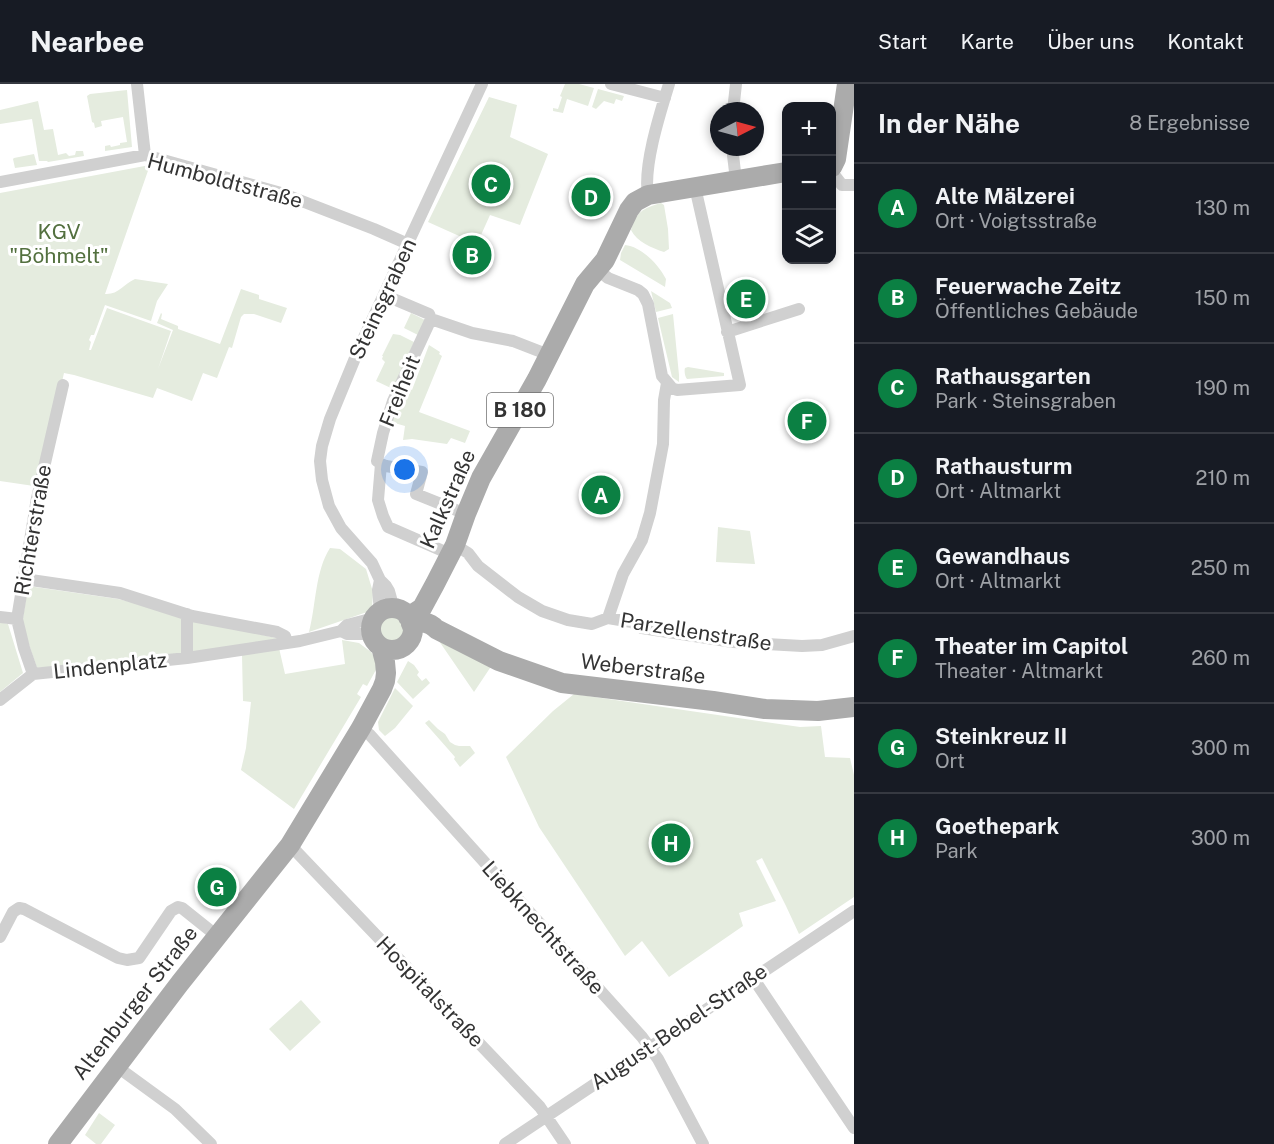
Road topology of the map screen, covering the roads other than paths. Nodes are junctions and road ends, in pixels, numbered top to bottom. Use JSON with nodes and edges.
{"nodes":[{"id":1,"x":137,"y":84,"type":"edge"},
{"id":2,"x":482,"y":84,"type":"edge"},
{"id":3,"x":611,"y":84,"type":"edge"},
{"id":4,"x":669,"y":84,"type":"edge"},
{"id":5,"x":736,"y":84,"type":"edge"},
{"id":6,"x":851,"y":84,"type":"edge"},
{"id":7,"x":665,"y":98,"type":"junction"},
{"id":8,"x":734,"y":102,"type":"edge"},
{"id":9,"x":145,"y":155,"type":"junction"},
{"id":10,"x":733,"y":156,"type":"edge"},
{"id":11,"x":836,"y":159,"type":"edge"},
{"id":12,"x":782,"y":173,"type":"edge"},
{"id":13,"x":836,"y":178,"type":"edge"},
{"id":14,"x":736,"y":180,"type":"junction"},
{"id":15,"x":0,"y":182,"type":"edge"},
{"id":16,"x":854,"y":185,"type":"edge"},
{"id":17,"x":695,"y":187,"type":"junction"},
{"id":18,"x":646,"y":196,"type":"junction"},
{"id":19,"x":408,"y":244,"type":"junction"},
{"id":20,"x":598,"y":270,"type":"junction"},
{"id":21,"x":384,"y":295,"type":"junction"},
{"id":22,"x":799,"y":309,"type":"dead end"},
{"id":23,"x":431,"y":319,"type":"junction"},
{"id":24,"x":727,"y":332,"type":"junction"},
{"id":25,"x":549,"y":355,"type":"junction"},
{"id":26,"x":667,"y":384,"type":"junction"},
{"id":27,"x":63,"y":385,"type":"dead end"},
{"id":28,"x":381,"y":464,"type":"junction"},
{"id":29,"x":465,"y":514,"type":"junction"},
{"id":30,"x":452,"y":550,"type":"junction"},
{"id":31,"x":24,"y":579,"type":"junction"},
{"id":32,"x":187,"y":614,"type":"junction"},
{"id":33,"x":0,"y":616,"type":"edge"},
{"id":34,"x":608,"y":618,"type":"junction"},
{"id":35,"x":17,"y":619,"type":"junction"},
{"id":36,"x":393,"y":627,"type":"junction"},
{"id":37,"x":854,"y":636,"type":"edge"},
{"id":38,"x":294,"y":642,"type":"junction"},
{"id":39,"x":187,"y":658,"type":"junction"},
{"id":40,"x":33,"y":674,"type":"junction"},
{"id":41,"x":0,"y":699,"type":"edge"},
{"id":42,"x":854,"y":706,"type":"edge"},
{"id":43,"x":361,"y":728,"type":"junction"},
{"id":44,"x":290,"y":845,"type":"junction"},
{"id":45,"x":854,"y":911,"type":"edge"},
{"id":46,"x":217,"y":936,"type":"junction"},
{"id":47,"x":0,"y":937,"type":"edge"},
{"id":48,"x":753,"y":978,"type":"junction"},
{"id":49,"x":650,"y":1047,"type":"junction"},
{"id":50,"x":116,"y":1066,"type":"junction"},
{"id":51,"x":547,"y":1115,"type":"junction"},
{"id":52,"x":854,"y":1128,"type":"edge"},
{"id":53,"x":58,"y":1144,"type":"edge"},
{"id":54,"x":211,"y":1144,"type":"edge"},
{"id":55,"x":505,"y":1144,"type":"edge"},
{"id":56,"x":565,"y":1144,"type":"edge"},
{"id":57,"x":703,"y":1144,"type":"edge"}],
"edges":[{"from":1,"to":9,"type":"street"},
{"from":2,"to":19,"type":"street","name":"Steinsgraben"},
{"from":3,"to":7,"type":"street"},
{"from":4,"to":7,"type":"street"},
{"from":5,"to":8,"type":"street"},
{"from":6,"to":11,"type":"main road"},
{"from":7,"to":18,"type":"street"},
{"from":9,"to":15,"type":"street","name":"Humboldtstraße"},
{"from":9,"to":19,"type":"street","name":"Humboldtstraße"},
{"from":10,"to":14,"type":"street"},
{"from":12,"to":14,"type":"main road"},
{"from":13,"to":16,"type":"street"},
{"from":14,"to":17,"type":"main road"},
{"from":17,"to":18,"type":"main road"},
{"from":17,"to":24,"type":"street"},
{"from":18,"to":20,"type":"main road","number":"B 180"},
{"from":19,"to":21,"type":"street","name":"Steinsgraben"},
{"from":20,"to":25,"type":"main road","name":"Kalkstraße","number":"B 180"},
{"from":20,"to":26,"type":"street"},
{"from":21,"to":23,"type":"street"},
{"from":21,"to":36,"type":"street","name":"Steinsgraben"},
{"from":22,"to":24,"type":"street"},
{"from":23,"to":25,"type":"street"},
{"from":23,"to":28,"type":"street","name":"Freiheit"},
{"from":24,"to":26,"type":"street"},
{"from":25,"to":29,"type":"main road","name":"Kalkstraße","number":"B 180"},
{"from":26,"to":34,"type":"street"},
{"from":27,"to":31,"type":"street","name":"Richterstraße"},
{"from":28,"to":29,"type":"street"},
{"from":28,"to":30,"type":"street","name":"Freiheit"},
{"from":29,"to":30,"type":"main road","name":"Kalkstraße","number":"B 180"},
{"from":30,"to":34,"type":"street","name":"Freiheit"},
{"from":30,"to":36,"type":"main road","name":"Kalkstraße","number":"B 180"},
{"from":31,"to":32,"type":"street"},
{"from":31,"to":35,"type":"street","name":"Richterstraße"},
{"from":32,"to":38,"type":"street"},
{"from":32,"to":39,"type":"street","name":"Lindenplatz"},
{"from":33,"to":35,"type":"street"},
{"from":34,"to":37,"type":"street","name":"Parzellenstraße"},
{"from":35,"to":40,"type":"street","name":"Richterstraße"},
{"from":36,"to":38,"type":"street","name":"Lindenplatz"},
{"from":36,"to":42,"type":"main road","name":"Weberstraße"},
{"from":36,"to":43,"type":"main road","name":"Altenburger Straße"},
{"from":38,"to":39,"type":"street","name":"Lindenplatz"},
{"from":39,"to":40,"type":"street","name":"Lindenplatz"},
{"from":40,"to":41,"type":"street"},
{"from":43,"to":44,"type":"main road","name":"Altenburger Straße"},
{"from":43,"to":49,"type":"street","name":"Liebknechtstraße"},
{"from":44,"to":46,"type":"main road","name":"Altenburger Straße"},
{"from":44,"to":51,"type":"street","name":"Hospitalstraße"},
{"from":45,"to":48,"type":"street","name":"August-Bebel-Straße"},
{"from":46,"to":47,"type":"street"},
{"from":46,"to":50,"type":"main road","name":"Altenburger Straße"},
{"from":48,"to":49,"type":"street","name":"August-Bebel-Straße"},
{"from":48,"to":52,"type":"street"},
{"from":49,"to":51,"type":"street","name":"August-Bebel-Straße"},
{"from":49,"to":57,"type":"street","name":"Liebknechtstraße"},
{"from":50,"to":53,"type":"main road","name":"Altenburger Straße"},
{"from":50,"to":54,"type":"street"},
{"from":51,"to":55,"type":"street","name":"August-Bebel-Straße"},
{"from":51,"to":56,"type":"street","name":"Hospitalstraße"}]}
